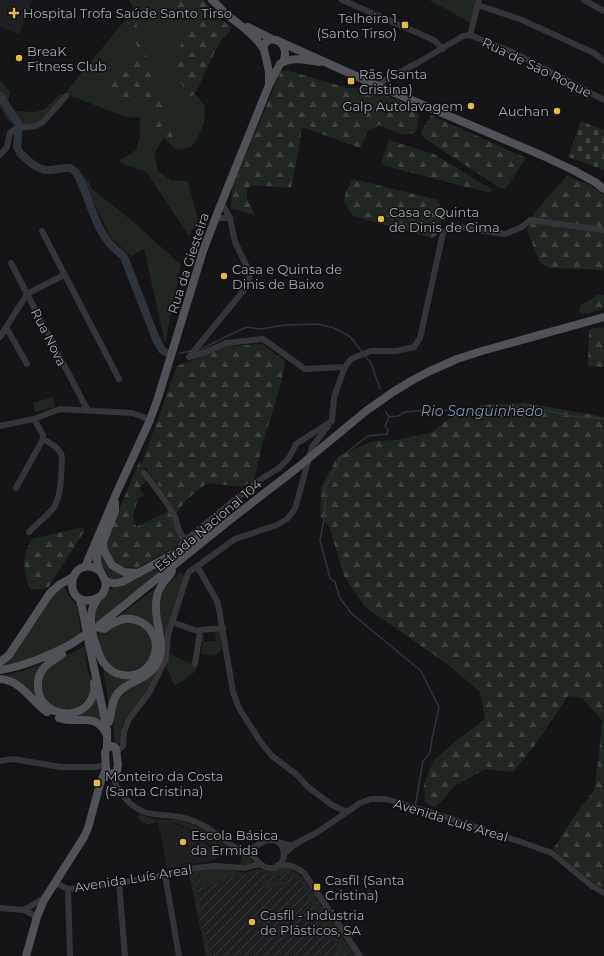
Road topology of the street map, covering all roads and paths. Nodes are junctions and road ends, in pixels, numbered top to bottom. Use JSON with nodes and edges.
{"nodes":[{"id":1,"x":213,"y":0,"type":"edge"},
{"id":2,"x":342,"y":0,"type":"edge"},
{"id":3,"x":584,"y":0,"type":"edge"},
{"id":4,"x":479,"y":2,"type":"edge"},
{"id":5,"x":604,"y":11,"type":"edge"},
{"id":6,"x":235,"y":21,"type":"junction"},
{"id":7,"x":470,"y":35,"type":"junction"},
{"id":8,"x":274,"y":39,"type":"junction"},
{"id":9,"x":443,"y":49,"type":"junction"},
{"id":10,"x":264,"y":50,"type":"junction"},
{"id":11,"x":604,"y":61,"type":"edge"},
{"id":12,"x":267,"y":62,"type":"junction"},
{"id":13,"x":281,"y":63,"type":"junction"},
{"id":14,"x":339,"y":68,"type":"junction"},
{"id":15,"x":269,"y":85,"type":"junction"},
{"id":16,"x":376,"y":85,"type":"junction"},
{"id":17,"x":66,"y":96,"type":"dead end"},
{"id":18,"x":604,"y":100,"type":"edge"},
{"id":19,"x":0,"y":155,"type":"edge"},
{"id":20,"x":604,"y":189,"type":"edge"},
{"id":21,"x":220,"y":205,"type":"junction"},
{"id":22,"x":215,"y":218,"type":"junction"},
{"id":23,"x":230,"y":218,"type":"junction"},
{"id":24,"x":604,"y":230,"type":"edge"},
{"id":25,"x":42,"y":231,"type":"dead end"},
{"id":26,"x":11,"y":263,"type":"dead end"},
{"id":27,"x":64,"y":275,"type":"junction"},
{"id":28,"x":28,"y":294,"type":"junction"},
{"id":29,"x":604,"y":317,"type":"edge"},
{"id":30,"x":6,"y":327,"type":"junction"},
{"id":31,"x":0,"y":337,"type":"edge"},
{"id":32,"x":27,"y":364,"type":"dead end"},
{"id":33,"x":345,"y":367,"type":"junction"},
{"id":34,"x":119,"y":379,"type":"dead end"},
{"id":35,"x":88,"y":410,"type":"junction"},
{"id":36,"x":34,"y":419,"type":"junction"},
{"id":37,"x":150,"y":420,"type":"junction"},
{"id":38,"x":332,"y":421,"type":"junction"},
{"id":39,"x":0,"y":426,"type":"edge"},
{"id":40,"x":43,"y":439,"type":"junction"},
{"id":41,"x":136,"y":450,"type":"junction"},
{"id":42,"x":144,"y":473,"type":"dead end"},
{"id":43,"x":273,"y":487,"type":"junction"},
{"id":44,"x":16,"y":488,"type":"dead end"},
{"id":45,"x":115,"y":503,"type":"junction"},
{"id":46,"x":235,"y":516,"type":"junction"},
{"id":47,"x":29,"y":532,"type":"dead end"},
{"id":48,"x":197,"y":566,"type":"junction"},
{"id":49,"x":84,"y":567,"type":"junction"},
{"id":50,"x":100,"y":571,"type":"junction"},
{"id":51,"x":172,"y":571,"type":"junction"},
{"id":52,"x":139,"y":573,"type":"junction"},
{"id":53,"x":73,"y":577,"type":"junction"},
{"id":54,"x":105,"y":580,"type":"junction"},
{"id":55,"x":79,"y":598,"type":"junction"},
{"id":56,"x":98,"y":598,"type":"junction"},
{"id":57,"x":172,"y":622,"type":"junction"},
{"id":58,"x":101,"y":628,"type":"junction"},
{"id":59,"x":223,"y":628,"type":"junction"},
{"id":60,"x":201,"y":629,"type":"junction"},
{"id":61,"x":95,"y":642,"type":"junction"},
{"id":62,"x":76,"y":643,"type":"junction"},
{"id":63,"x":62,"y":654,"type":"junction"},
{"id":64,"x":0,"y":662,"type":"edge"},
{"id":65,"x":195,"y":664,"type":"dead end"},
{"id":66,"x":0,"y":670,"type":"edge"},
{"id":67,"x":0,"y":674,"type":"edge"},
{"id":68,"x":96,"y":675,"type":"junction"},
{"id":69,"x":0,"y":679,"type":"edge"},
{"id":70,"x":109,"y":722,"type":"junction"},
{"id":71,"x":108,"y":737,"type":"junction"},
{"id":72,"x":112,"y":749,"type":"junction"},
{"id":73,"x":0,"y":761,"type":"edge"},
{"id":74,"x":108,"y":770,"type":"junction"},
{"id":75,"x":347,"y":812,"type":"junction"},
{"id":76,"x":278,"y":842,"type":"junction"},
{"id":77,"x":260,"y":843,"type":"junction"},
{"id":78,"x":295,"y":844,"type":"junction"},
{"id":79,"x":242,"y":851,"type":"junction"},
{"id":80,"x":284,"y":855,"type":"junction"},
{"id":81,"x":259,"y":862,"type":"junction"},
{"id":82,"x":278,"y":865,"type":"junction"},
{"id":83,"x":294,"y":867,"type":"junction"},
{"id":84,"x":165,"y":875,"type":"junction"},
{"id":85,"x":55,"y":883,"type":"junction"},
{"id":86,"x":119,"y":883,"type":"junction"},
{"id":87,"x":68,"y":889,"type":"junction"},
{"id":88,"x":604,"y":893,"type":"edge"},
{"id":89,"x":44,"y":900,"type":"junction"},
{"id":90,"x":0,"y":908,"type":"edge"},
{"id":91,"x":24,"y":910,"type":"junction"},
{"id":92,"x":37,"y":917,"type":"junction"},
{"id":93,"x":26,"y":956,"type":"edge"},
{"id":94,"x":70,"y":956,"type":"edge"},
{"id":95,"x":125,"y":956,"type":"edge"},
{"id":96,"x":179,"y":956,"type":"edge"},
{"id":97,"x":360,"y":956,"type":"edge"}],
"edges":[{"from":1,"to":6,"type":"main road"},
{"from":2,"to":9,"type":"street"},
{"from":3,"to":5,"type":"street"},
{"from":4,"to":7,"type":"street"},
{"from":4,"to":11,"type":"street"},
{"from":6,"to":8,"type":"main road"},
{"from":6,"to":10,"type":"main road"},
{"from":7,"to":9,"type":"street"},
{"from":7,"to":18,"type":"street","name":"Rua de São Roque"},
{"from":8,"to":10,"type":"main road"},
{"from":8,"to":13,"type":"main road"},
{"from":8,"to":14,"type":"main road"},
{"from":9,"to":16,"type":"street"},
{"from":10,"to":12,"type":"main road"},
{"from":12,"to":13,"type":"main road"},
{"from":12,"to":15,"type":"main road"},
{"from":13,"to":14,"type":"main road"},
{"from":13,"to":15,"type":"main road","name":"Rua da Giesteira"},
{"from":14,"to":16,"type":"main road"},
{"from":15,"to":21,"type":"main road","name":"Rua da Giesteira"},
{"from":16,"to":20,"type":"main road"},
{"from":17,"to":19,"type":"street"},
{"from":21,"to":22,"type":"main road","name":"Rua da Giesteira"},
{"from":21,"to":23,"type":"street"},
{"from":22,"to":23,"type":"street"},
{"from":22,"to":37,"type":"main road","name":"Rua da Giesteira"},
{"from":23,"to":33,"type":"street"},
{"from":24,"to":33,"type":"street"},
{"from":25,"to":27,"type":"street"},
{"from":26,"to":28,"type":"street","name":"Rua Nova"},
{"from":27,"to":28,"type":"street"},
{"from":27,"to":34,"type":"street"},
{"from":28,"to":30,"type":"street"},
{"from":28,"to":35,"type":"street","name":"Rua Nova"},
{"from":29,"to":43,"type":"main road"},
{"from":30,"to":31,"type":"street"},
{"from":30,"to":32,"type":"street"},
{"from":33,"to":38,"type":"street"},
{"from":35,"to":36,"type":"street"},
{"from":35,"to":37,"type":"street"},
{"from":36,"to":39,"type":"street"},
{"from":36,"to":40,"type":"street"},
{"from":37,"to":41,"type":"main road","name":"Rua da Giesteira"},
{"from":38,"to":42,"type":"street"},
{"from":38,"to":48,"type":"street"},
{"from":40,"to":44,"type":"street"},
{"from":40,"to":47,"type":"street"},
{"from":41,"to":45,"type":"main road"},
{"from":41,"to":49,"type":"main road"},
{"from":43,"to":46,"type":"main road","name":"Estrada Nacional 104"},
{"from":43,"to":51,"type":"main road","name":"Estrada Nacional 104"},
{"from":45,"to":50,"type":"main road"},
{"from":45,"to":52,"type":"main road"},
{"from":46,"to":52,"type":"main road"},
{"from":46,"to":62,"type":"main road","name":"Estrada Nacional 104"},
{"from":48,"to":57,"type":"street"},
{"from":48,"to":59,"type":"street"},
{"from":49,"to":50,"type":"main road"},
{"from":49,"to":53,"type":"main road"},
{"from":50,"to":54,"type":"main road"},
{"from":51,"to":58,"type":"main road","name":"Estrada Nacional 104"},
{"from":51,"to":70,"type":"main road"},
{"from":52,"to":54,"type":"main road"},
{"from":53,"to":55,"type":"main road"},
{"from":53,"to":64,"type":"main road"},
{"from":54,"to":56,"type":"main road"},
{"from":55,"to":56,"type":"main road"},
{"from":55,"to":68,"type":"main road"},
{"from":56,"to":61,"type":"main road"},
{"from":57,"to":60,"type":"street"},
{"from":57,"to":72,"type":"street"},
{"from":58,"to":61,"type":"main road"},
{"from":58,"to":62,"type":"main road","name":"Estrada Nacional 104"},
{"from":59,"to":60,"type":"street"},
{"from":59,"to":75,"type":"street"},
{"from":60,"to":65,"type":"street"},
{"from":61,"to":70,"type":"main road"},
{"from":62,"to":63,"type":"main road","name":"Estrada Nacional 104"},
{"from":62,"to":66,"type":"main road","name":"Estrada Nacional 104"},
{"from":63,"to":67,"type":"main road","name":"Estrada Nacional 104"},
{"from":63,"to":68,"type":"main road"},
{"from":68,"to":71,"type":"main road"},
{"from":69,"to":71,"type":"main road"},
{"from":70,"to":72,"type":"main road"},
{"from":71,"to":72,"type":"main road"},
{"from":72,"to":74,"type":"main road"},
{"from":72,"to":74,"type":"main road"},
{"from":73,"to":74,"type":"street"},
{"from":74,"to":79,"type":"street"},
{"from":74,"to":85,"type":"main road"},
{"from":75,"to":78,"type":"street","name":"Avenida Luís Areal"},
{"from":75,"to":88,"type":"street","name":"Avenida Luís Areal"},
{"from":76,"to":77,"type":"street"},
{"from":76,"to":78,"type":"street"},
{"from":76,"to":80,"type":"street"},
{"from":77,"to":79,"type":"street"},
{"from":77,"to":81,"type":"street"},
{"from":78,"to":80,"type":"street","name":"Avenida Luís Areal"},
{"from":79,"to":81,"type":"street"},
{"from":80,"to":82,"type":"street"},
{"from":80,"to":83,"type":"street"},
{"from":81,"to":82,"type":"street"},
{"from":81,"to":84,"type":"street","name":"Avenida Luís Areal"},
{"from":82,"to":83,"type":"street"},
{"from":83,"to":97,"type":"street"},
{"from":84,"to":86,"type":"street","name":"Avenida Luís Areal"},
{"from":84,"to":96,"type":"street"},
{"from":85,"to":87,"type":"street","name":"Avenida Luís Areal"},
{"from":85,"to":89,"type":"main road"},
{"from":86,"to":87,"type":"street","name":"Avenida Luís Areal"},
{"from":86,"to":95,"type":"street"},
{"from":87,"to":94,"type":"street"},
{"from":89,"to":91,"type":"street"},
{"from":89,"to":92,"type":"main road"},
{"from":90,"to":91,"type":"street"},
{"from":91,"to":92,"type":"street"},
{"from":92,"to":93,"type":"main road"}]}
